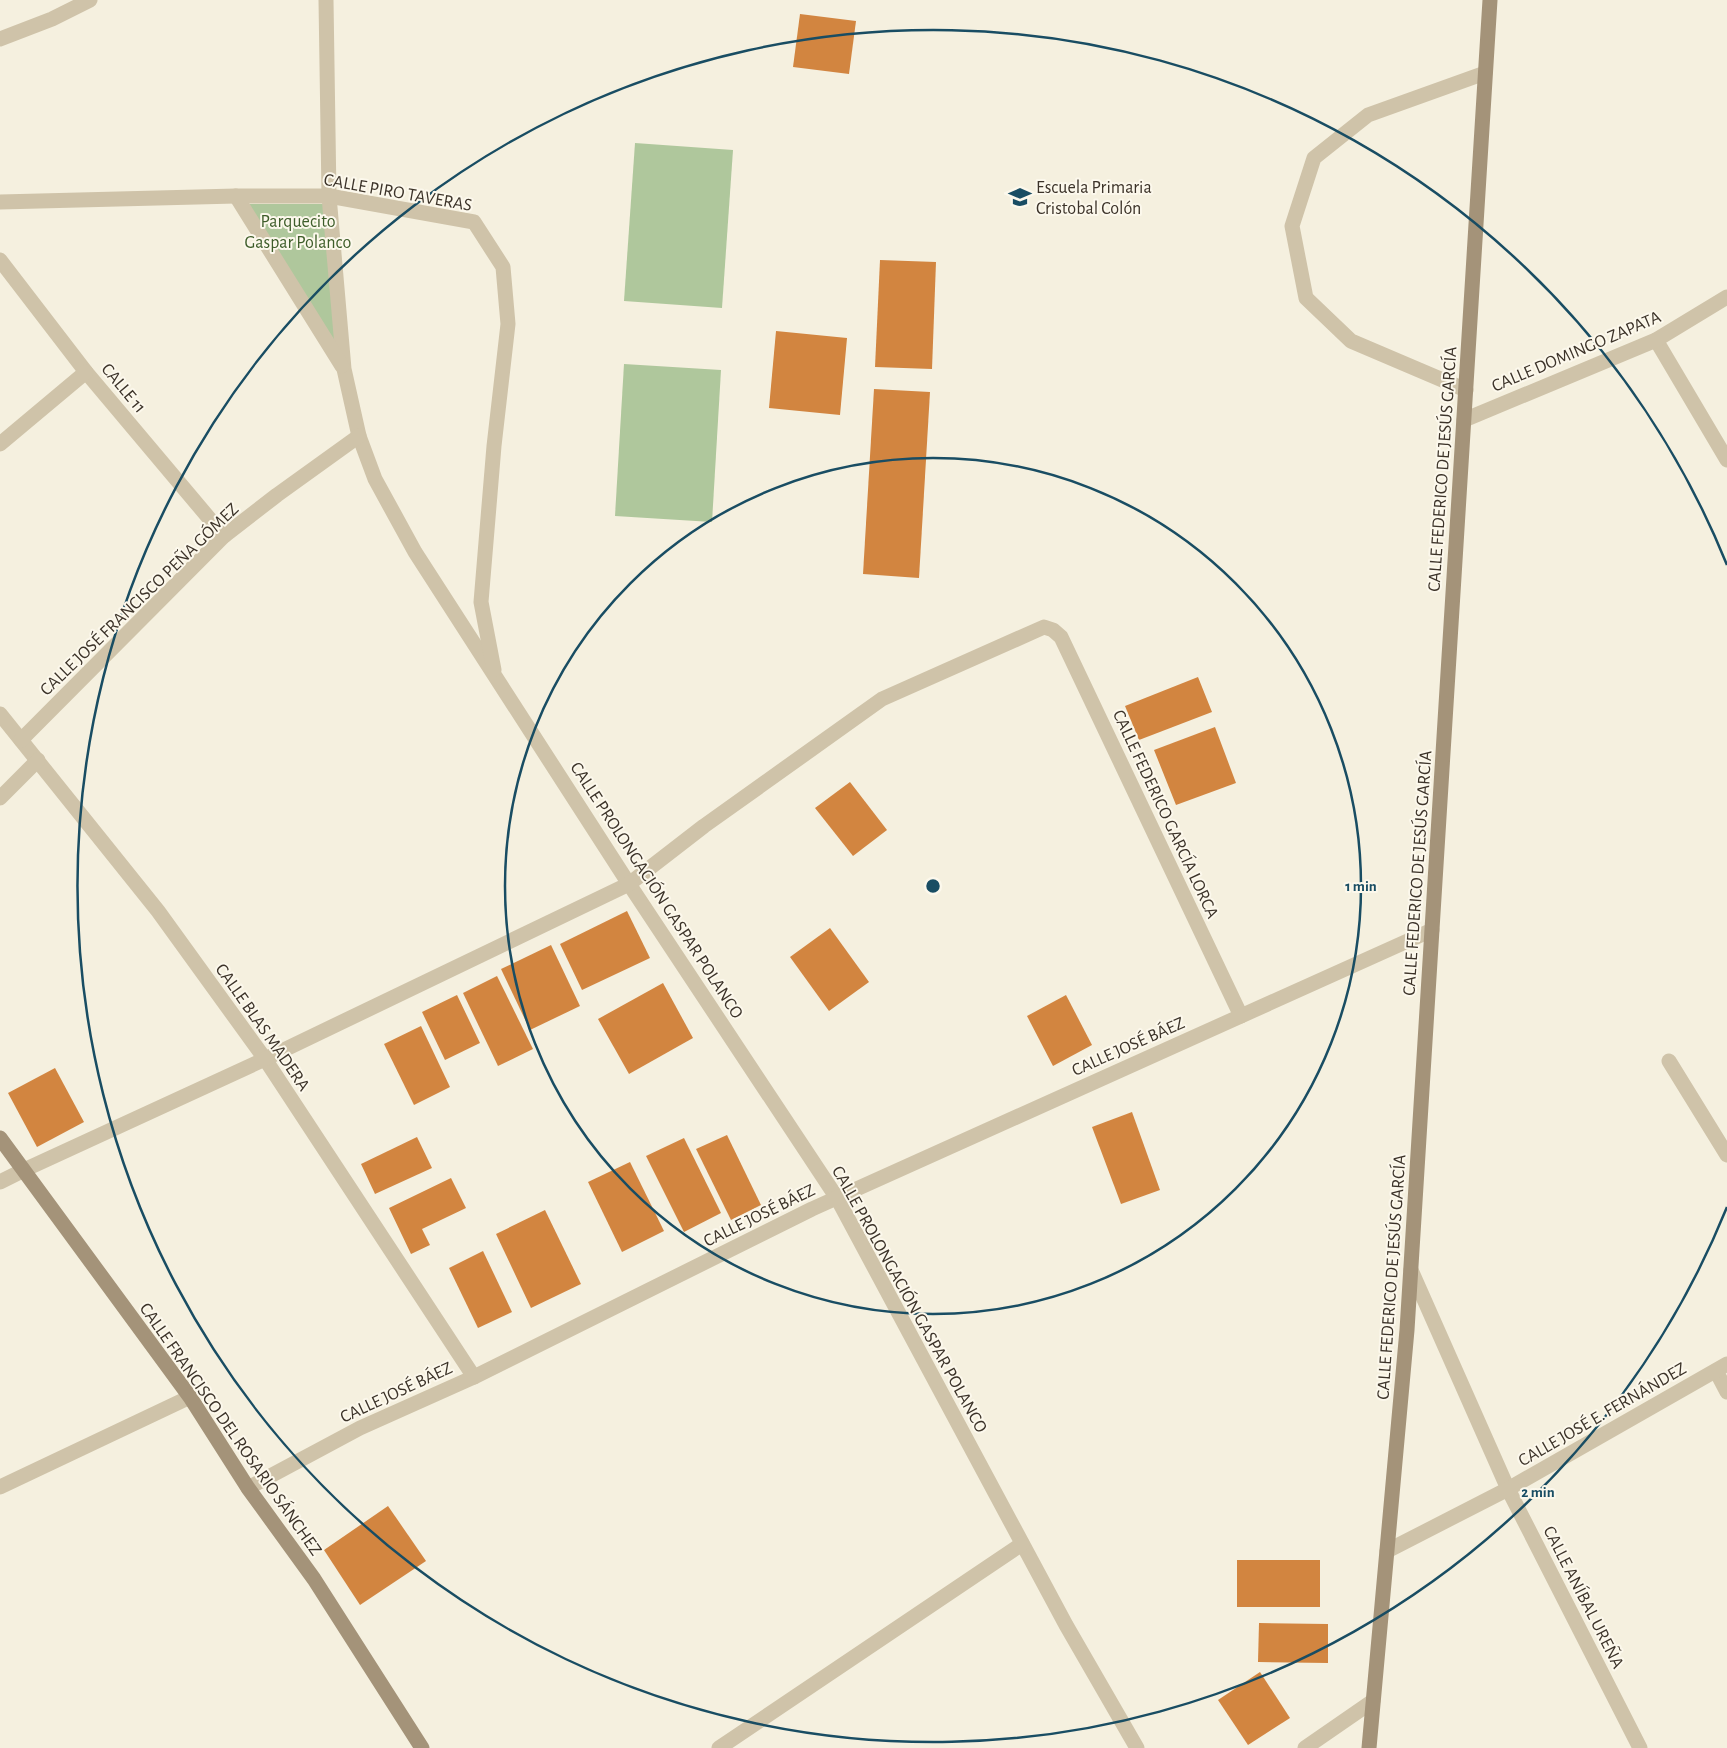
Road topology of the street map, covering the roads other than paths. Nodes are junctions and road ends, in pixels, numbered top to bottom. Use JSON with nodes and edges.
{"nodes":[{"id":1,"x":90,"y":0,"type":"edge"},
{"id":2,"x":326,"y":0,"type":"edge"},
{"id":3,"x":1490,"y":0,"type":"edge"},
{"id":4,"x":0,"y":39,"type":"edge"},
{"id":5,"x":1485,"y":74,"type":"junction"},
{"id":6,"x":236,"y":196,"type":"junction"},
{"id":7,"x":329,"y":196,"type":"junction"},
{"id":8,"x":0,"y":202,"type":"edge"},
{"id":9,"x":0,"y":260,"type":"edge"},
{"id":10,"x":1727,"y":297,"type":"edge"},
{"id":11,"x":1656,"y":340,"type":"junction"},
{"id":12,"x":344,"y":369,"type":"junction"},
{"id":13,"x":86,"y":372,"type":"junction"},
{"id":14,"x":1466,"y":390,"type":"junction"},
{"id":15,"x":1464,"y":420,"type":"junction"},
{"id":16,"x":360,"y":436,"type":"junction"},
{"id":17,"x":0,"y":444,"type":"edge"},
{"id":18,"x":1727,"y":460,"type":"edge"},
{"id":19,"x":224,"y":536,"type":"junction"},
{"id":20,"x":496,"y":678,"type":"junction"},
{"id":21,"x":0,"y":714,"type":"edge"},
{"id":22,"x":21,"y":740,"type":"junction"},
{"id":23,"x":38,"y":760,"type":"junction"},
{"id":24,"x":0,"y":798,"type":"edge"},
{"id":25,"x":629,"y":884,"type":"junction"},
{"id":26,"x":1432,"y":930,"type":"junction"},
{"id":27,"x":1241,"y":1016,"type":"junction"},
{"id":28,"x":265,"y":1059,"type":"junction"},
{"id":29,"x":1669,"y":1061,"type":"dead end"},
{"id":30,"x":0,"y":1138,"type":"edge"},
{"id":31,"x":1727,"y":1155,"type":"edge"},
{"id":32,"x":24,"y":1170,"type":"junction"},
{"id":33,"x":0,"y":1182,"type":"edge"},
{"id":34,"x":837,"y":1198,"type":"junction"},
{"id":35,"x":1411,"y":1270,"type":"junction"},
{"id":36,"x":1721,"y":1367,"type":"edge"},
{"id":37,"x":474,"y":1377,"type":"junction"},
{"id":38,"x":1727,"y":1392,"type":"edge"},
{"id":39,"x":190,"y":1397,"type":"junction"},
{"id":40,"x":0,"y":1487,"type":"edge"},
{"id":41,"x":248,"y":1488,"type":"junction"},
{"id":42,"x":1508,"y":1489,"type":"junction"},
{"id":43,"x":1022,"y":1544,"type":"junction"},
{"id":44,"x":1387,"y":1550,"type":"junction"},
{"id":45,"x":1373,"y":1701,"type":"junction"},
{"id":46,"x":422,"y":1748,"type":"edge"},
{"id":47,"x":719,"y":1748,"type":"edge"},
{"id":48,"x":1137,"y":1748,"type":"edge"},
{"id":49,"x":1305,"y":1748,"type":"edge"},
{"id":50,"x":1369,"y":1748,"type":"edge"},
{"id":51,"x":1640,"y":1748,"type":"edge"}],
"edges":[{"from":1,"to":4,"type":"street"},
{"from":2,"to":7,"type":"street","name":"CALLE PROLONGACIÓN GASPAR POLANCO"},
{"from":3,"to":5,"type":"main road","name":"CALLE FEDERICO DE JESÚS GARCÍA"},
{"from":5,"to":14,"type":"main road","name":"CALLE FEDERICO DE JESÚS GARCÍA"},
{"from":5,"to":14,"type":"street"},
{"from":6,"to":7,"type":"street","name":"CALLE PIRO TAVERAS"},
{"from":6,"to":8,"type":"street","name":"CALLE PIRO TAVERAS"},
{"from":6,"to":12,"type":"street"},
{"from":7,"to":12,"type":"street","name":"CALLE PROLONGACIÓN GASPAR POLANCO"},
{"from":7,"to":20,"type":"street","name":"CALLE PIRO TAVERAS"},
{"from":9,"to":13,"type":"street","name":"CALLE 11"},
{"from":10,"to":11,"type":"street","name":"CALLE DOMINGO ZAPATA"},
{"from":11,"to":15,"type":"street","name":"CALLE DOMINGO ZAPATA"},
{"from":11,"to":18,"type":"street"},
{"from":12,"to":16,"type":"street","name":"CALLE PROLONGACIÓN GASPAR POLANCO"},
{"from":13,"to":17,"type":"street"},
{"from":13,"to":19,"type":"street","name":"CALLE 11"},
{"from":14,"to":15,"type":"main road","name":"CALLE FEDERICO DE JESÚS GARCÍA"},
{"from":15,"to":26,"type":"main road","name":"CALLE FEDERICO DE JESÚS GARCÍA"},
{"from":16,"to":19,"type":"street","name":"CALLE JOSÉ FRANCISCO PEÑA GÓMEZ"},
{"from":16,"to":20,"type":"street","name":"CALLE PROLONGACIÓN GASPAR POLANCO"},
{"from":19,"to":22,"type":"street","name":"CALLE JOSÉ FRANCISCO PEÑA GÓMEZ"},
{"from":20,"to":25,"type":"street","name":"CALLE PROLONGACIÓN GASPAR POLANCO"},
{"from":21,"to":22,"type":"street","name":"CALLE BLAS MADERA"},
{"from":22,"to":23,"type":"street","name":"CALLE BLAS MADERA"},
{"from":23,"to":24,"type":"street"},
{"from":23,"to":28,"type":"street","name":"CALLE BLAS MADERA"},
{"from":25,"to":27,"type":"street","name":"CALLE FEDERICO GARCÍA LORCA"},
{"from":25,"to":28,"type":"street"},
{"from":25,"to":34,"type":"street","name":"CALLE PROLONGACIÓN GASPAR POLANCO"},
{"from":26,"to":27,"type":"street","name":"CALLE JOSÉ BÁEZ"},
{"from":26,"to":35,"type":"main road","name":"CALLE FEDERICO DE JESÚS GARCÍA"},
{"from":27,"to":34,"type":"street","name":"CALLE JOSÉ BÁEZ"},
{"from":28,"to":32,"type":"street"},
{"from":28,"to":37,"type":"street","name":"CALLE BLAS MADERA"},
{"from":29,"to":31,"type":"street"},
{"from":30,"to":32,"type":"main road","name":"CALLE FRANCISCO DEL ROSARIO SÁNCHEZ"},
{"from":32,"to":33,"type":"street"},
{"from":32,"to":39,"type":"main road","name":"CALLE FRANCISCO DEL ROSARIO SÁNCHEZ"},
{"from":34,"to":37,"type":"street","name":"CALLE JOSÉ BÁEZ"},
{"from":34,"to":43,"type":"street","name":"CALLE PROLONGACIÓN GASPAR POLANCO"},
{"from":35,"to":42,"type":"street","name":"CALLE ANÍBAL UREÑA"},
{"from":35,"to":44,"type":"main road","name":"CALLE FEDERICO DE JESÚS GARCÍA"},
{"from":36,"to":38,"type":"street"},
{"from":36,"to":42,"type":"street","name":"CALLE JOSÉ E. FERNÁNDEZ"},
{"from":37,"to":41,"type":"street","name":"CALLE JOSÉ BÁEZ"},
{"from":39,"to":40,"type":"street"},
{"from":39,"to":41,"type":"main road","name":"CALLE FRANCISCO DEL ROSARIO SÁNCHEZ"},
{"from":41,"to":46,"type":"main road","name":"CALLE FRANCISCO DEL ROSARIO SÁNCHEZ"},
{"from":42,"to":44,"type":"street","name":"CALLE JOSÉ E. FERNÁNDEZ"},
{"from":42,"to":51,"type":"street","name":"CALLE ANÍBAL UREÑA"},
{"from":43,"to":47,"type":"street"},
{"from":43,"to":48,"type":"street","name":"CALLE PROLONGACIÓN GASPAR POLANCO"},
{"from":44,"to":45,"type":"main road","name":"CALLE FEDERICO DE JESÚS GARCÍA"},
{"from":45,"to":49,"type":"street"},
{"from":45,"to":50,"type":"main road","name":"CALLE FEDERICO DE JESÚS GARCÍA"}]}
